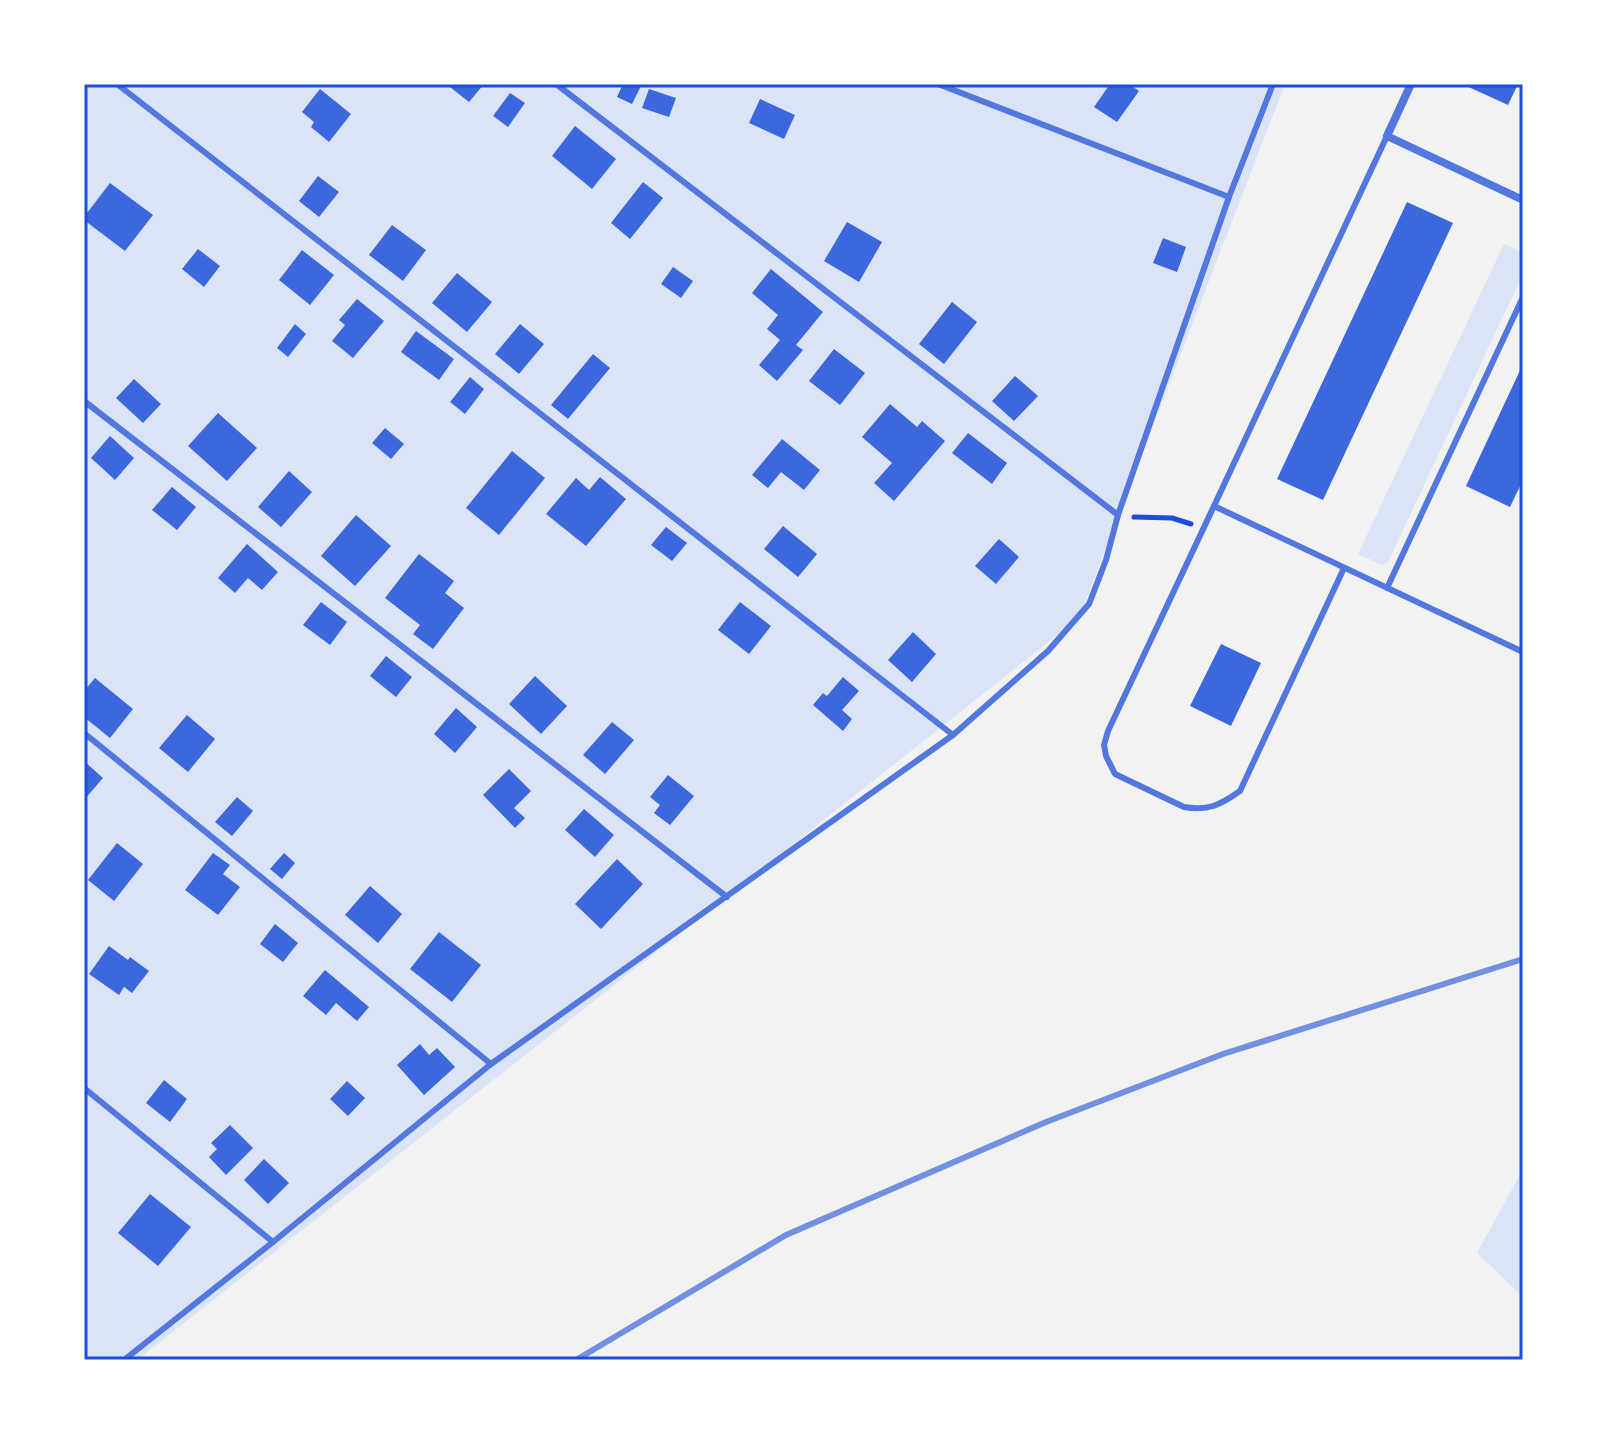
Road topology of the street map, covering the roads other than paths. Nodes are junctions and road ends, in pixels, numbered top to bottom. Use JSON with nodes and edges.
{"nodes":[{"id":1,"x":117,"y":84,"type":"edge"},
{"id":2,"x":556,"y":84,"type":"edge"},
{"id":3,"x":938,"y":84,"type":"edge"},
{"id":4,"x":1273,"y":84,"type":"edge"},
{"id":5,"x":1411,"y":84,"type":"edge"},
{"id":6,"x":1387,"y":136,"type":"junction"},
{"id":7,"x":1229,"y":197,"type":"junction"},
{"id":8,"x":1523,"y":200,"type":"edge"},
{"id":9,"x":1523,"y":297,"type":"edge"},
{"id":10,"x":84,"y":401,"type":"edge"},
{"id":11,"x":1214,"y":506,"type":"junction"},
{"id":12,"x":1118,"y":515,"type":"junction"},
{"id":13,"x":1344,"y":568,"type":"junction"},
{"id":14,"x":1387,"y":588,"type":"junction"},
{"id":15,"x":1523,"y":652,"type":"edge"},
{"id":16,"x":84,"y":733,"type":"edge"},
{"id":17,"x":953,"y":735,"type":"junction"},
{"id":18,"x":727,"y":897,"type":"junction"},
{"id":19,"x":491,"y":1064,"type":"junction"},
{"id":20,"x":84,"y":1088,"type":"edge"},
{"id":21,"x":273,"y":1242,"type":"junction"},
{"id":22,"x":124,"y":1360,"type":"edge"}],
"edges":[{"from":1,"to":17,"type":"lane"},
{"from":2,"to":12,"type":"lane"},
{"from":3,"to":7,"type":"lane"},
{"from":4,"to":7,"type":"lane"},
{"from":5,"to":6,"type":"street"},
{"from":6,"to":8,"type":"street"},
{"from":6,"to":11,"type":"lane"},
{"from":7,"to":12,"type":"lane"},
{"from":9,"to":14,"type":"lane"},
{"from":10,"to":18,"type":"lane"},
{"from":11,"to":13,"type":"lane"},
{"from":11,"to":13,"type":"lane"},
{"from":12,"to":17,"type":"lane"},
{"from":13,"to":14,"type":"lane"},
{"from":14,"to":15,"type":"lane"},
{"from":16,"to":19,"type":"lane"},
{"from":17,"to":18,"type":"lane"},
{"from":18,"to":19,"type":"lane"},
{"from":19,"to":21,"type":"lane"},
{"from":20,"to":21,"type":"lane"},
{"from":21,"to":22,"type":"lane"}]}
